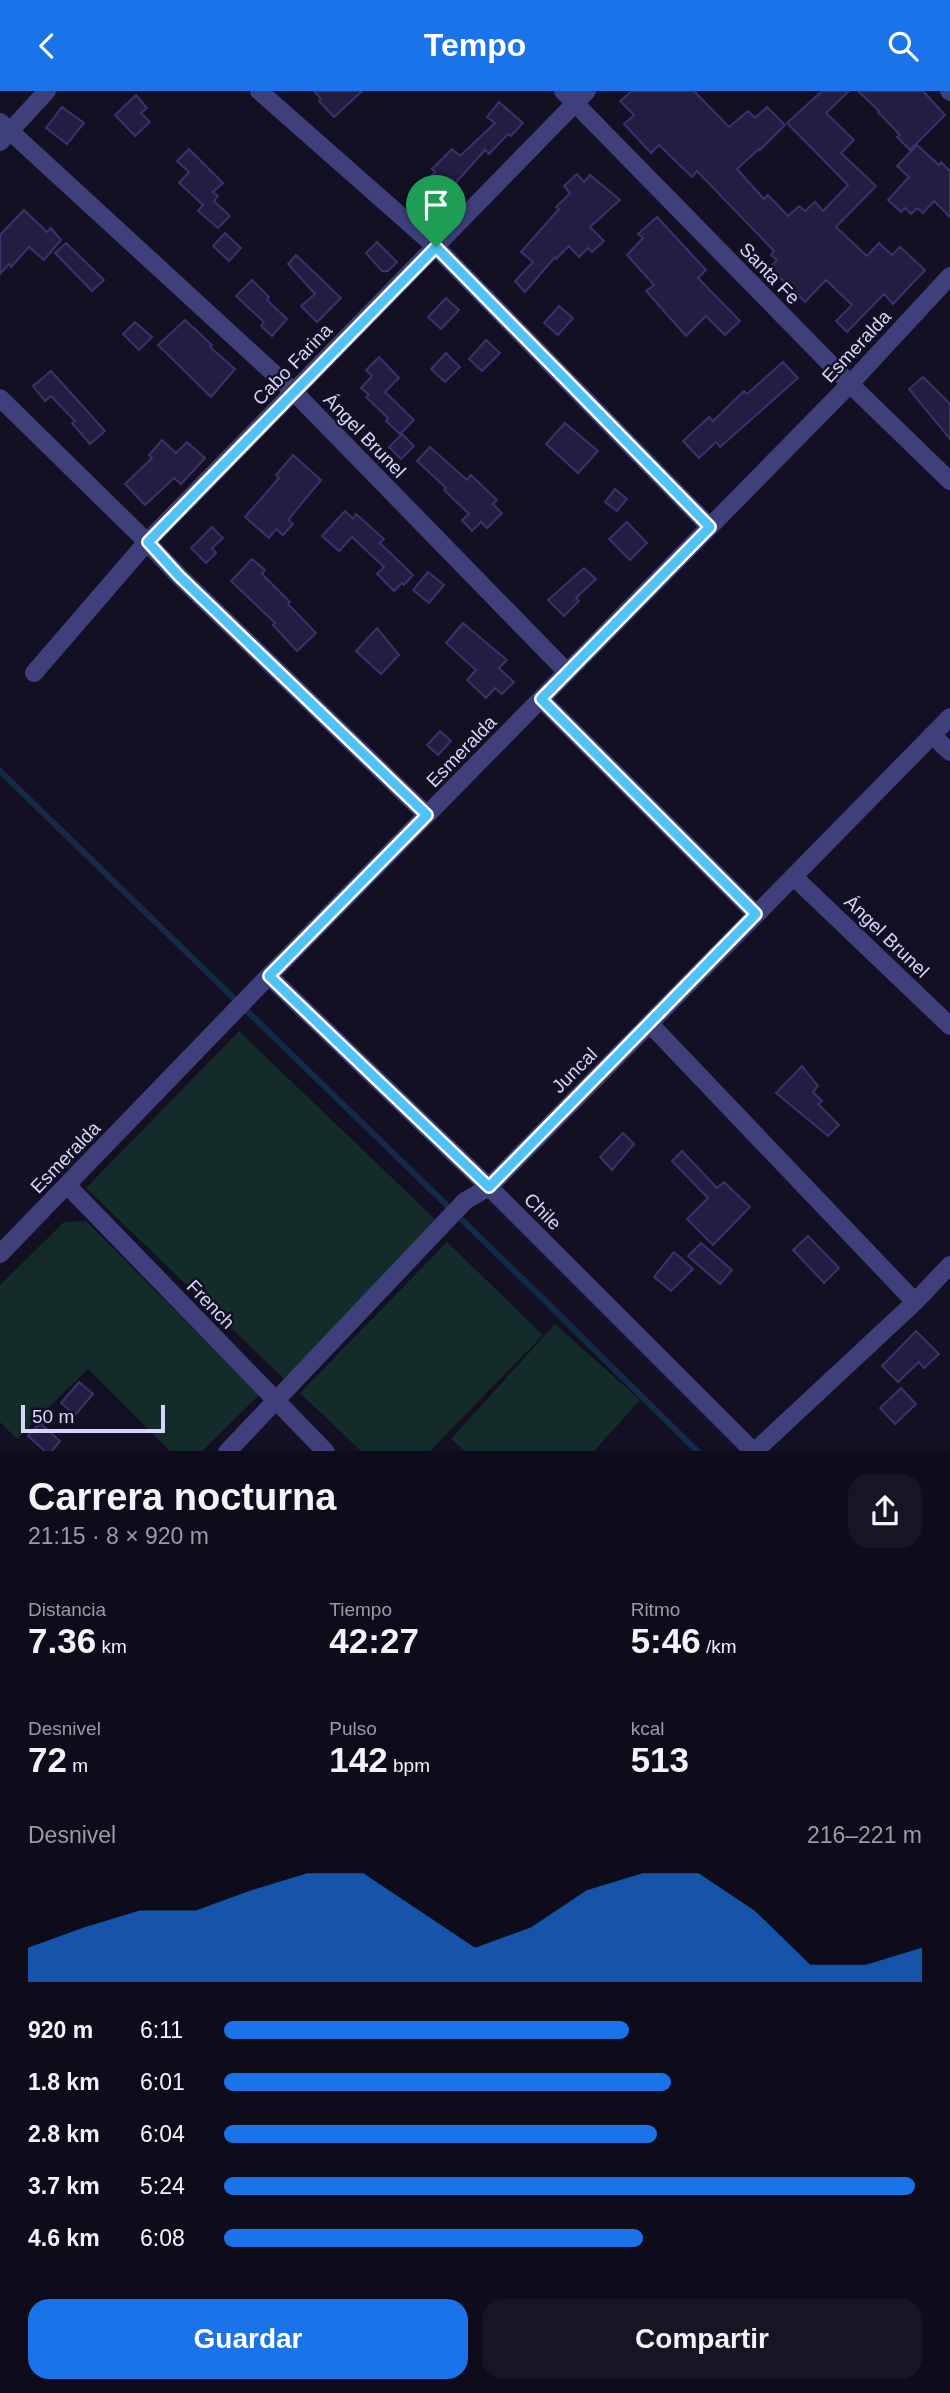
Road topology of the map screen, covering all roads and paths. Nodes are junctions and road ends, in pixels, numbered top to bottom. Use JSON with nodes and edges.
{"nodes":[{"id":1,"x":47,"y":91,"type":"edge"},
{"id":2,"x":259,"y":91,"type":"edge"},
{"id":3,"x":575,"y":95,"type":"edge"},
{"id":4,"x":3,"y":132,"type":"edge"},
{"id":5,"x":436,"y":247,"type":"junction"},
{"id":6,"x":950,"y":276,"type":"edge"},
{"id":7,"x":850,"y":384,"type":"junction"},
{"id":8,"x":294,"y":392,"type":"junction"},
{"id":9,"x":0,"y":398,"type":"edge"},
{"id":10,"x":950,"y":481,"type":"edge"},
{"id":11,"x":710,"y":527,"type":"junction"},
{"id":12,"x":148,"y":542,"type":"junction"},
{"id":13,"x":567,"y":672,"type":"junction"},
{"id":14,"x":34,"y":673,"type":"dead end"},
{"id":15,"x":541,"y":699,"type":"junction"},
{"id":16,"x":950,"y":717,"type":"edge"},
{"id":17,"x":932,"y":735,"type":"junction"},
{"id":18,"x":950,"y":752,"type":"edge"},
{"id":19,"x":427,"y":815,"type":"junction"},
{"id":20,"x":794,"y":877,"type":"junction"},
{"id":21,"x":756,"y":914,"type":"junction"},
{"id":22,"x":269,"y":976,"type":"junction"},
{"id":23,"x":650,"y":1024,"type":"junction"},
{"id":24,"x":950,"y":1026,"type":"edge"},
{"id":25,"x":67,"y":1185,"type":"junction"},
{"id":26,"x":489,"y":1187,"type":"junction"},
{"id":27,"x":0,"y":1254,"type":"edge"},
{"id":28,"x":950,"y":1265,"type":"edge"},
{"id":29,"x":915,"y":1302,"type":"junction"},
{"id":30,"x":276,"y":1401,"type":"junction"},
{"id":31,"x":227,"y":1451,"type":"edge"},
{"id":32,"x":326,"y":1451,"type":"edge"},
{"id":33,"x":754,"y":1451,"type":"edge"}],
"edges":[{"from":1,"to":4,"type":"street"},
{"from":2,"to":5,"type":"street"},
{"from":3,"to":5,"type":"street","name":"Cabo Farina"},
{"from":3,"to":7,"type":"street","name":"Santa Fe"},
{"from":4,"to":8,"type":"street","name":"Ángel Brunel"},
{"from":5,"to":8,"type":"street","name":"Cabo Farina"},
{"from":5,"to":11,"type":"street"},
{"from":6,"to":7,"type":"street","name":"Esmeralda"},
{"from":7,"to":10,"type":"street","name":"Santa Fe"},
{"from":7,"to":11,"type":"street","name":"Esmeralda"},
{"from":8,"to":12,"type":"street","name":"Cabo Farina"},
{"from":8,"to":13,"type":"street","name":"Ángel Brunel"},
{"from":9,"to":12,"type":"street"},
{"from":11,"to":13,"type":"street","name":"Esmeralda"},
{"from":12,"to":14,"type":"street","name":"Cabo Farina"},
{"from":12,"to":19,"type":"street"},
{"from":13,"to":15,"type":"street","name":"Esmeralda"},
{"from":15,"to":19,"type":"street","name":"Esmeralda"},
{"from":15,"to":21,"type":"street"},
{"from":16,"to":17,"type":"street","name":"Juncal"},
{"from":17,"to":18,"type":"street"},
{"from":17,"to":20,"type":"street","name":"Juncal"},
{"from":19,"to":22,"type":"street","name":"Esmeralda"},
{"from":20,"to":21,"type":"street","name":"Juncal"},
{"from":20,"to":24,"type":"street","name":"Ángel Brunel"},
{"from":21,"to":23,"type":"street","name":"Juncal"},
{"from":22,"to":25,"type":"street","name":"Esmeralda"},
{"from":22,"to":26,"type":"street","name":"Chile"},
{"from":23,"to":26,"type":"street","name":"Juncal"},
{"from":23,"to":29,"type":"street"},
{"from":25,"to":27,"type":"street","name":"Esmeralda"},
{"from":25,"to":30,"type":"street","name":"French"},
{"from":26,"to":30,"type":"street","name":"Juncal"},
{"from":26,"to":33,"type":"street","name":"Chile"},
{"from":28,"to":29,"type":"street"},
{"from":29,"to":33,"type":"street"},
{"from":30,"to":31,"type":"street","name":"Juncal"},
{"from":30,"to":32,"type":"street","name":"French"}]}
